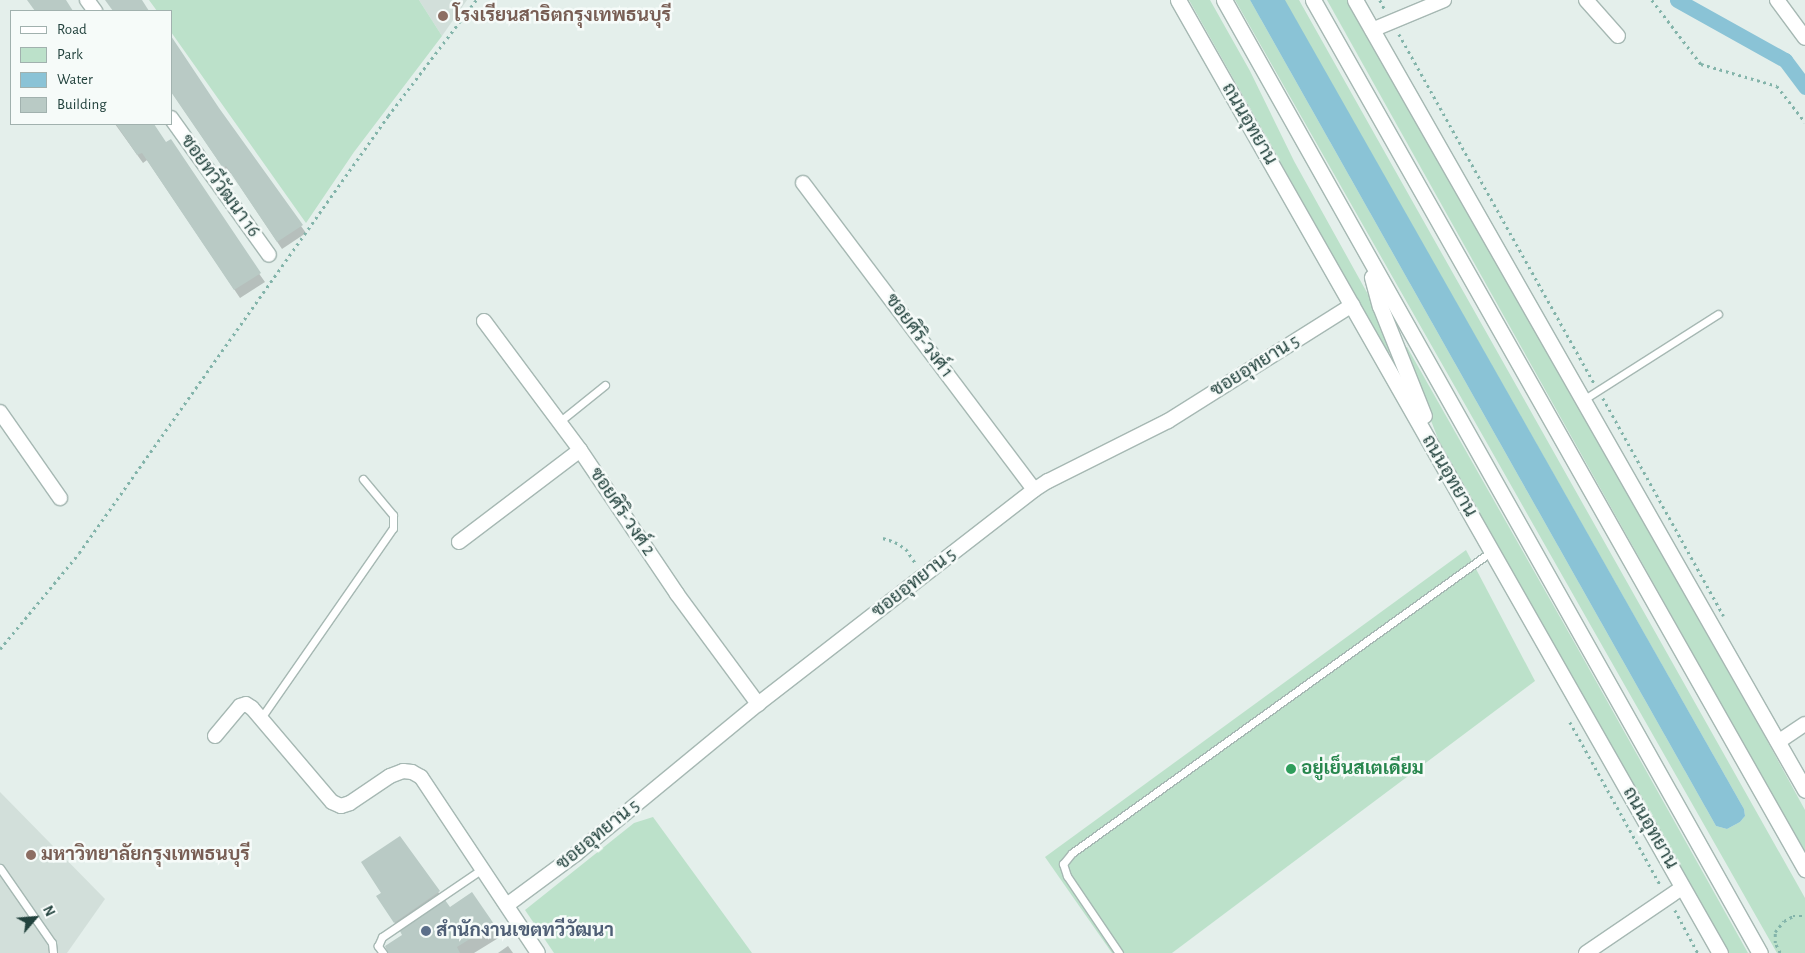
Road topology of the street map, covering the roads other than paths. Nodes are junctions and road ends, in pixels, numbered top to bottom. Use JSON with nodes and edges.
{"nodes":[{"id":1,"x":1178,"y":0,"type":"edge"},
{"id":2,"x":1224,"y":0,"type":"edge"},
{"id":3,"x":1313,"y":0,"type":"edge"},
{"id":4,"x":1355,"y":0,"type":"edge"},
{"id":5,"x":1444,"y":0,"type":"edge"},
{"id":6,"x":1586,"y":0,"type":"edge"},
{"id":7,"x":1776,"y":0,"type":"edge"},
{"id":8,"x":1372,"y":30,"type":"junction"},
{"id":9,"x":1618,"y":36,"type":"dead end"},
{"id":10,"x":1805,"y":38,"type":"edge"},
{"id":11,"x":172,"y":119,"type":"edge"},
{"id":12,"x":803,"y":183,"type":"dead end"},
{"id":13,"x":269,"y":255,"type":"dead end"},
{"id":14,"x":1366,"y":255,"type":"junction"},
{"id":15,"x":1352,"y":305,"type":"junction"},
{"id":16,"x":1718,"y":314,"type":"dead end"},
{"id":17,"x":484,"y":320,"type":"dead end"},
{"id":18,"x":605,"y":385,"type":"dead end"},
{"id":19,"x":1583,"y":400,"type":"junction"},
{"id":20,"x":0,"y":412,"type":"edge"},
{"id":21,"x":559,"y":422,"type":"junction"},
{"id":22,"x":580,"y":450,"type":"junction"},
{"id":23,"x":1441,"y":462,"type":"junction"},
{"id":24,"x":363,"y":479,"type":"dead end"},
{"id":25,"x":1034,"y":490,"type":"junction"},
{"id":26,"x":60,"y":498,"type":"dead end"},
{"id":27,"x":459,"y":542,"type":"dead end"},
{"id":28,"x":1492,"y":551,"type":"junction"},
{"id":29,"x":758,"y":704,"type":"junction"},
{"id":30,"x":260,"y":718,"type":"junction"},
{"id":31,"x":1805,"y":724,"type":"edge"},
{"id":32,"x":215,"y":736,"type":"dead end"},
{"id":33,"x":1778,"y":742,"type":"junction"},
{"id":34,"x":1805,"y":790,"type":"edge"},
{"id":35,"x":0,"y":868,"type":"edge"},
{"id":36,"x":482,"y":869,"type":"junction"},
{"id":37,"x":1805,"y":869,"type":"edge"},
{"id":38,"x":1683,"y":887,"type":"junction"},
{"id":39,"x":507,"y":905,"type":"junction"},
{"id":40,"x":53,"y":953,"type":"edge"},
{"id":41,"x":383,"y":953,"type":"edge"},
{"id":42,"x":538,"y":953,"type":"edge"},
{"id":43,"x":1119,"y":953,"type":"edge"},
{"id":44,"x":1586,"y":953,"type":"edge"},
{"id":45,"x":1720,"y":953,"type":"edge"},
{"id":46,"x":1760,"y":953,"type":"edge"}],
"edges":[{"from":1,"to":15,"type":"main road","name":"ถนนอุทยาน"},
{"from":2,"to":14,"type":"main road","name":"ถนนอุทยาน"},
{"from":3,"to":37,"type":"main road"},
{"from":4,"to":8,"type":"main road"},
{"from":5,"to":8,"type":"street"},
{"from":6,"to":9,"type":"street"},
{"from":7,"to":10,"type":"street"},
{"from":8,"to":19,"type":"main road"},
{"from":11,"to":13,"type":"street","name":"ซอยทวีวัฒนา 16"},
{"from":12,"to":25,"type":"street","name":"ซอยศิริ-วงศ์ 1"},
{"from":14,"to":23,"type":"main road"},
{"from":14,"to":46,"type":"main road","name":"ถนนอุทยาน"},
{"from":15,"to":23,"type":"main road","name":"ถนนอุทยาน"},
{"from":15,"to":25,"type":"street","name":"ซอยอุทยาน 5"},
{"from":16,"to":19,"type":"lane"},
{"from":17,"to":21,"type":"street","name":"ซอยศิริ-วงศ์ 2"},
{"from":18,"to":21,"type":"lane"},
{"from":19,"to":33,"type":"main road"},
{"from":20,"to":26,"type":"street"},
{"from":21,"to":22,"type":"street","name":"ซอยศิริ-วงศ์ 2"},
{"from":22,"to":27,"type":"street"},
{"from":22,"to":29,"type":"street","name":"ซอยศิริ-วงศ์ 2"},
{"from":23,"to":28,"type":"main road","name":"ถนนอุทยาน"},
{"from":24,"to":30,"type":"lane"},
{"from":25,"to":29,"type":"street","name":"ซอยอุทยาน 5"},
{"from":28,"to":38,"type":"main road","name":"ถนนอุทยาน"},
{"from":28,"to":43,"type":"lane"},
{"from":29,"to":39,"type":"street","name":"ซอยอุทยาน 5"},
{"from":30,"to":32,"type":"street"},
{"from":30,"to":36,"type":"street"},
{"from":31,"to":33,"type":"street"},
{"from":33,"to":34,"type":"main road"},
{"from":35,"to":40,"type":"lane"},
{"from":36,"to":39,"type":"street"},
{"from":36,"to":41,"type":"lane"},
{"from":38,"to":44,"type":"street"},
{"from":38,"to":45,"type":"main road","name":"ถนนอุทยาน"},
{"from":39,"to":42,"type":"street"}]}
